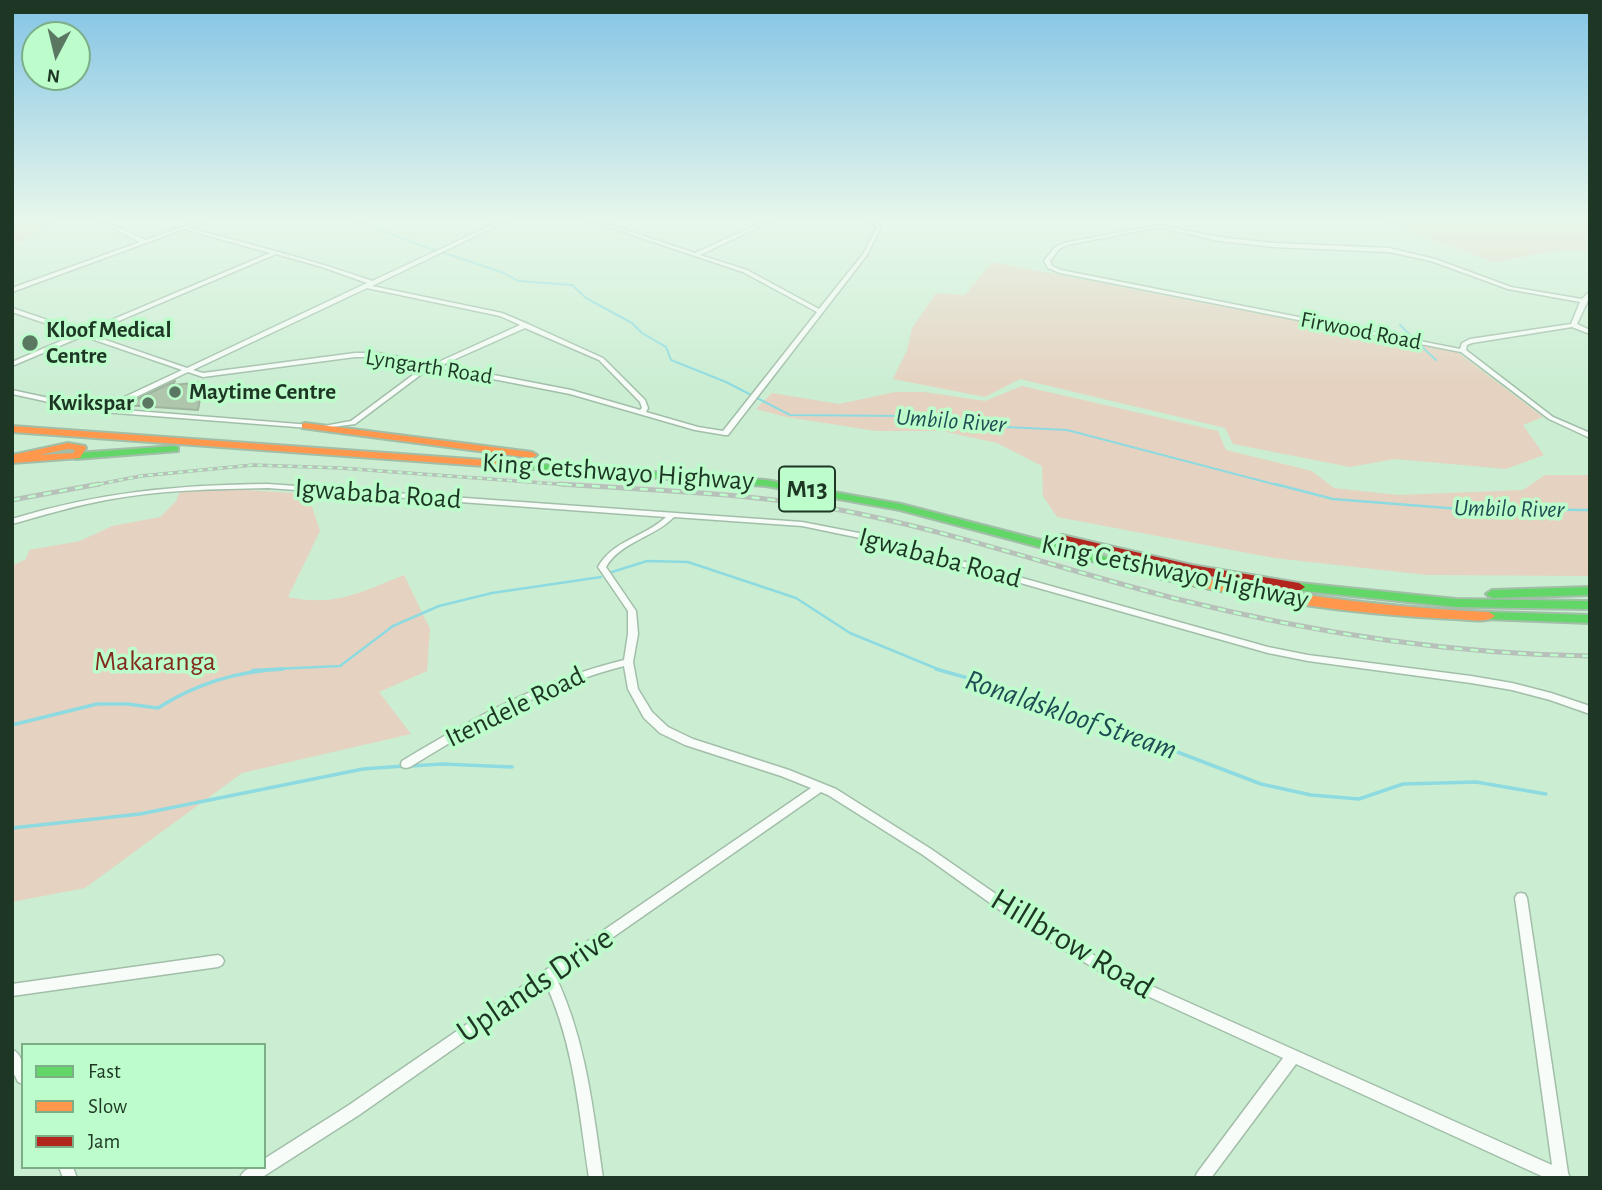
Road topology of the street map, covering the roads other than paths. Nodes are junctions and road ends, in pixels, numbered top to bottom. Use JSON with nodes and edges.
{"nodes":[{"id":1,"x":55,"y":275,"type":"edge"},
{"id":2,"x":225,"y":275,"type":"edge"},
{"id":3,"x":338,"y":275,"type":"edge"},
{"id":4,"x":391,"y":275,"type":"edge"},
{"id":5,"x":752,"y":275,"type":"edge"},
{"id":6,"x":848,"y":275,"type":"edge"},
{"id":7,"x":1081,"y":275,"type":"edge"},
{"id":8,"x":1473,"y":275,"type":"edge"},
{"id":9,"x":368,"y":285,"type":"junction"},
{"id":10,"x":12,"y":290,"type":"edge"},
{"id":11,"x":1590,"y":293,"type":"edge"},
{"id":12,"x":1583,"y":301,"type":"junction"},
{"id":13,"x":12,"y":310,"type":"edge"},
{"id":14,"x":819,"y":311,"type":"junction"},
{"id":15,"x":526,"y":325,"type":"junction"},
{"id":16,"x":1573,"y":325,"type":"junction"},
{"id":17,"x":1590,"y":332,"type":"edge"},
{"id":18,"x":80,"y":335,"type":"junction"},
{"id":19,"x":1463,"y":351,"type":"junction"},
{"id":20,"x":404,"y":360,"type":"junction"},
{"id":21,"x":324,"y":361,"type":"junction"},
{"id":22,"x":349,"y":361,"type":"dead end"},
{"id":23,"x":372,"y":361,"type":"dead end"},
{"id":24,"x":13,"y":364,"type":"edge"},
{"id":25,"x":396,"y":365,"type":"junction"},
{"id":26,"x":433,"y":365,"type":"junction"},
{"id":27,"x":409,"y":368,"type":"dead end"},
{"id":28,"x":186,"y":371,"type":"junction"},
{"id":29,"x":203,"y":375,"type":"junction"},
{"id":30,"x":235,"y":376,"type":"dead end"},
{"id":31,"x":168,"y":380,"type":"junction"},
{"id":32,"x":12,"y":392,"type":"edge"},
{"id":33,"x":102,"y":410,"type":"junction"},
{"id":34,"x":641,"y":413,"type":"junction"},
{"id":35,"x":12,"y":420,"type":"edge"},
{"id":36,"x":353,"y":423,"type":"junction"},
{"id":37,"x":305,"y":426,"type":"junction"},
{"id":38,"x":12,"y":429,"type":"edge"},
{"id":39,"x":367,"y":435,"type":"junction"},
{"id":40,"x":1590,"y":436,"type":"edge"},
{"id":41,"x":359,"y":453,"type":"junction"},
{"id":42,"x":558,"y":458,"type":"junction"},
{"id":43,"x":12,"y":459,"type":"edge"},
{"id":44,"x":67,"y":504,"type":"joint"},
{"id":45,"x":673,"y":514,"type":"junction"},
{"id":46,"x":12,"y":522,"type":"edge"},
{"id":47,"x":1286,"y":586,"type":"junction"},
{"id":48,"x":1590,"y":591,"type":"edge"},
{"id":49,"x":1313,"y":602,"type":"junction"},
{"id":50,"x":1590,"y":605,"type":"edge"},
{"id":51,"x":1590,"y":619,"type":"edge"},
{"id":52,"x":1590,"y":628,"type":"edge"},
{"id":53,"x":628,"y":662,"type":"junction"},
{"id":54,"x":1590,"y":710,"type":"edge"},
{"id":55,"x":406,"y":764,"type":"dead end"},
{"id":56,"x":821,"y":787,"type":"junction"},
{"id":57,"x":1521,"y":898,"type":"dead end"},
{"id":58,"x":218,"y":961,"type":"dead end"},
{"id":59,"x":550,"y":976,"type":"junction"},
{"id":60,"x":12,"y":990,"type":"edge"},
{"id":61,"x":12,"y":1056,"type":"edge"},
{"id":62,"x":1293,"y":1056,"type":"junction"},
{"id":63,"x":21,"y":1073,"type":"edge"},
{"id":64,"x":266,"y":1167,"type":"edge"},
{"id":65,"x":262,"y":1169,"type":"edge"},
{"id":66,"x":1562,"y":1177,"type":"edge"},
{"id":67,"x":247,"y":1178,"type":"edge"},
{"id":68,"x":596,"y":1178,"type":"edge"},
{"id":69,"x":1202,"y":1178,"type":"edge"}],
"edges":[{"from":1,"to":10,"type":"street"},
{"from":2,"to":18,"type":"street"},
{"from":3,"to":9,"type":"street"},
{"from":4,"to":9,"type":"street"},
{"from":5,"to":14,"type":"street"},
{"from":6,"to":14,"type":"street"},
{"from":7,"to":19,"type":"street","name":"Firwood Road"},
{"from":8,"to":12,"type":"street"},
{"from":9,"to":15,"type":"street"},
{"from":9,"to":28,"type":"street"},
{"from":11,"to":12,"type":"street"},
{"from":12,"to":16,"type":"street"},
{"from":13,"to":18,"type":"street","name":"Lyngarth Road"},
{"from":14,"to":34,"type":"street","name":"Lyngarth Road"},
{"from":15,"to":26,"type":"street"},
{"from":15,"to":34,"type":"street"},
{"from":16,"to":17,"type":"street"},
{"from":16,"to":19,"type":"street"},
{"from":18,"to":24,"type":"street"},
{"from":18,"to":28,"type":"street","name":"Lyngarth Road"},
{"from":19,"to":40,"type":"street"},
{"from":20,"to":21,"type":"street","name":"Lyngarth Road"},
{"from":20,"to":25,"type":"street"},
{"from":20,"to":26,"type":"street","name":"Lyngarth Road"},
{"from":21,"to":22,"type":"street"},
{"from":21,"to":29,"type":"street","name":"Lyngarth Road"},
{"from":21,"to":30,"type":"street"},
{"from":23,"to":25,"type":"street"},
{"from":25,"to":27,"type":"street"},
{"from":26,"to":34,"type":"street","name":"Lyngarth Road"},
{"from":26,"to":36,"type":"street"},
{"from":28,"to":29,"type":"street","name":"Lyngarth Road"},
{"from":28,"to":31,"type":"street"},
{"from":29,"to":31,"type":"street"},
{"from":31,"to":33,"type":"street"},
{"from":32,"to":33,"type":"street"},
{"from":33,"to":37,"type":"street"},
{"from":35,"to":42,"type":"main road","name":"King Cetshwayo Highway","number":"M13"},
{"from":36,"to":37,"type":"street"},
{"from":36,"to":39,"type":"street"},
{"from":37,"to":39,"type":"main road"},
{"from":38,"to":41,"type":"main road","name":"King Cetshwayo Highway","number":"M13"},
{"from":39,"to":42,"type":"main road"},
{"from":41,"to":43,"type":"main road"},
{"from":41,"to":49,"type":"main road","name":"King Cetshwayo Highway","number":"M13"},
{"from":42,"to":47,"type":"main road","name":"King Cetshwayo Highway","number":"M13"},
{"from":44,"to":45,"type":"street","name":"Igwababa Road"},
{"from":44,"to":46,"type":"street"},
{"from":45,"to":53,"type":"street"},
{"from":45,"to":54,"type":"street","name":"Igwababa Road"},
{"from":47,"to":48,"type":"main road"},
{"from":47,"to":50,"type":"main road","name":"King Cetshwayo Highway","number":"M13"},
{"from":49,"to":51,"type":"main road","name":"King Cetshwayo Highway","number":"M13"},
{"from":49,"to":52,"type":"main road"},
{"from":53,"to":55,"type":"street","name":"Itendele Road"},
{"from":53,"to":56,"type":"street","name":"Hillbrow Road"},
{"from":56,"to":59,"type":"street","name":"Uplands Drive"},
{"from":56,"to":62,"type":"street","name":"Hillbrow Road"},
{"from":57,"to":66,"type":"street"},
{"from":58,"to":60,"type":"street"},
{"from":59,"to":64,"type":"street","name":"Uplands Drive"},
{"from":59,"to":68,"type":"street"},
{"from":61,"to":63,"type":"street"},
{"from":62,"to":66,"type":"street","name":"Hillbrow Road"},
{"from":62,"to":69,"type":"street"},
{"from":65,"to":67,"type":"street","name":"Uplands Drive"}]}
